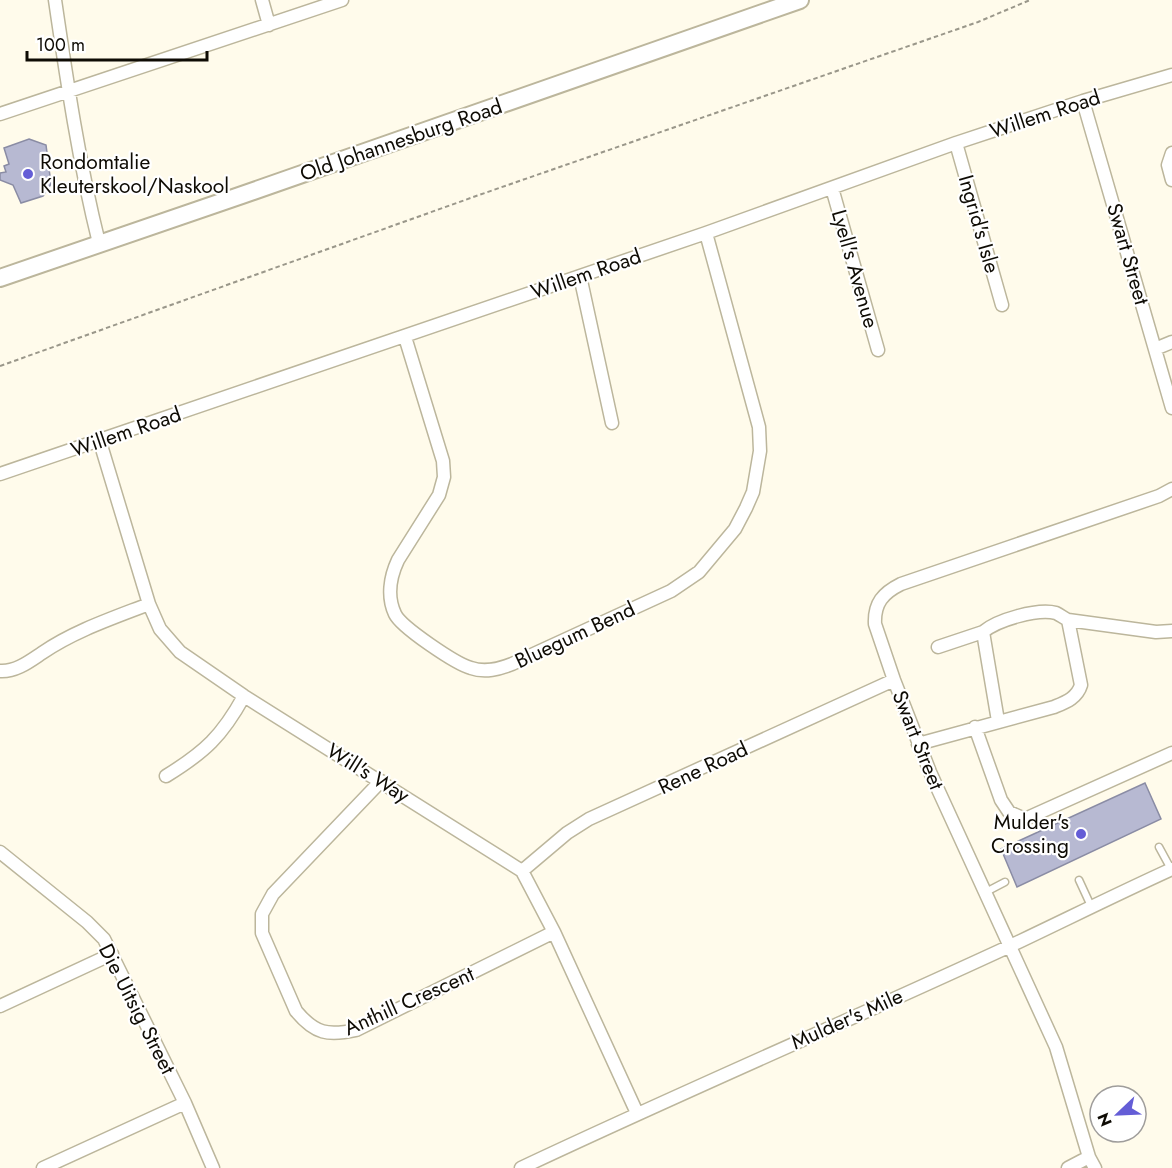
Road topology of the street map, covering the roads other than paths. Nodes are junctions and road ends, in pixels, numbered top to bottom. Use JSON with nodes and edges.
{"nodes":[{"id":1,"x":56,"y":0,"type":"edge"},
{"id":2,"x":262,"y":0,"type":"edge"},
{"id":3,"x":342,"y":0,"type":"edge"},
{"id":4,"x":800,"y":0,"type":"edge"},
{"id":5,"x":269,"y":25,"type":"junction"},
{"id":6,"x":1172,"y":75,"type":"edge"},
{"id":7,"x":68,"y":92,"type":"junction"},
{"id":8,"x":1083,"y":101,"type":"junction"},
{"id":9,"x":0,"y":114,"type":"edge"},
{"id":10,"x":956,"y":143,"type":"junction"},
{"id":11,"x":1172,"y":153,"type":"edge"},
{"id":12,"x":1172,"y":180,"type":"edge"},
{"id":13,"x":832,"y":188,"type":"junction"},
{"id":14,"x":706,"y":233,"type":"junction"},
{"id":15,"x":99,"y":243,"type":"junction"},
{"id":16,"x":580,"y":276,"type":"junction"},
{"id":17,"x":0,"y":278,"type":"edge"},
{"id":18,"x":1002,"y":305,"type":"dead end"},
{"id":19,"x":405,"y":337,"type":"junction"},
{"id":20,"x":1172,"y":342,"type":"edge"},
{"id":21,"x":878,"y":350,"type":"dead end"},
{"id":22,"x":1155,"y":350,"type":"junction"},
{"id":23,"x":1172,"y":408,"type":"edge"},
{"id":24,"x":612,"y":423,"type":"dead end"},
{"id":25,"x":100,"y":442,"type":"junction"},
{"id":26,"x":0,"y":474,"type":"edge"},
{"id":27,"x":1172,"y":489,"type":"edge"},
{"id":28,"x":149,"y":604,"type":"junction"},
{"id":29,"x":1068,"y":620,"type":"junction"},
{"id":30,"x":1172,"y":631,"type":"edge"},
{"id":31,"x":983,"y":632,"type":"junction"},
{"id":32,"x":938,"y":647,"type":"dead end"},
{"id":33,"x":0,"y":671,"type":"edge"},
{"id":34,"x":894,"y":680,"type":"junction"},
{"id":35,"x":244,"y":696,"type":"junction"},
{"id":36,"x":998,"y":721,"type":"junction"},
{"id":37,"x":975,"y":727,"type":"junction"},
{"id":38,"x":918,"y":744,"type":"junction"},
{"id":39,"x":1172,"y":753,"type":"edge"},
{"id":40,"x":166,"y":776,"type":"dead end"},
{"id":41,"x":381,"y":781,"type":"junction"},
{"id":42,"x":1159,"y":847,"type":"dead end"},
{"id":43,"x":0,"y":852,"type":"edge"},
{"id":44,"x":1172,"y":869,"type":"edge"},
{"id":45,"x":522,"y":871,"type":"junction"},
{"id":46,"x":1079,"y":880,"type":"dead end"},
{"id":47,"x":1005,"y":882,"type":"dead end"},
{"id":48,"x":984,"y":893,"type":"junction"},
{"id":49,"x":1091,"y":906,"type":"junction"},
{"id":50,"x":554,"y":932,"type":"junction"},
{"id":51,"x":1009,"y":946,"type":"junction"},
{"id":52,"x":112,"y":954,"type":"junction"},
{"id":53,"x":0,"y":1006,"type":"edge"},
{"id":54,"x":184,"y":1103,"type":"junction"},
{"id":55,"x":637,"y":1113,"type":"junction"},
{"id":56,"x":1092,"y":1163,"type":"edge"},
{"id":57,"x":44,"y":1168,"type":"edge"},
{"id":58,"x":213,"y":1168,"type":"edge"},
{"id":59,"x":521,"y":1168,"type":"edge"},
{"id":60,"x":1068,"y":1168,"type":"edge"}],
"edges":[{"from":1,"to":7,"type":"street"},
{"from":2,"to":5,"type":"street"},
{"from":3,"to":5,"type":"street"},
{"from":4,"to":15,"type":"main road","name":"Old Johannesburg Road"},
{"from":5,"to":7,"type":"street"},
{"from":6,"to":8,"type":"street","name":"Willem Road"},
{"from":7,"to":9,"type":"street"},
{"from":7,"to":15,"type":"street"},
{"from":8,"to":10,"type":"street","name":"Willem Road"},
{"from":8,"to":22,"type":"street","name":"Swart Street"},
{"from":10,"to":13,"type":"street","name":"Willem Road"},
{"from":10,"to":18,"type":"street","name":"Ingrid's Isle"},
{"from":11,"to":12,"type":"street"},
{"from":13,"to":14,"type":"street","name":"Willem Road"},
{"from":13,"to":21,"type":"street","name":"Lyell's Avenue"},
{"from":14,"to":16,"type":"street","name":"Willem Road"},
{"from":14,"to":19,"type":"street","name":"Bluegum Bend"},
{"from":15,"to":17,"type":"main road","name":"Old Johannesburg Road"},
{"from":16,"to":19,"type":"street","name":"Willem Road"},
{"from":16,"to":24,"type":"street"},
{"from":19,"to":25,"type":"street","name":"Willem Road"},
{"from":20,"to":22,"type":"street"},
{"from":22,"to":23,"type":"street","name":"Swart Street"},
{"from":25,"to":26,"type":"street","name":"Willem Road"},
{"from":25,"to":28,"type":"street","name":"Will's Way"},
{"from":27,"to":34,"type":"street","name":"Swart Street"},
{"from":28,"to":33,"type":"street"},
{"from":28,"to":35,"type":"street","name":"Will's Way"},
{"from":29,"to":30,"type":"street"},
{"from":29,"to":31,"type":"street"},
{"from":29,"to":36,"type":"street"},
{"from":31,"to":32,"type":"street"},
{"from":31,"to":36,"type":"street"},
{"from":34,"to":38,"type":"street","name":"Swart Street"},
{"from":34,"to":45,"type":"street","name":"Rene Road"},
{"from":35,"to":40,"type":"street"},
{"from":35,"to":41,"type":"street","name":"Will's Way"},
{"from":36,"to":37,"type":"street"},
{"from":37,"to":38,"type":"street"},
{"from":37,"to":39,"type":"street"},
{"from":38,"to":48,"type":"street","name":"Swart Street"},
{"from":41,"to":45,"type":"street","name":"Will's Way"},
{"from":41,"to":50,"type":"street","name":"Anthill Crescent"},
{"from":42,"to":44,"type":"lane"},
{"from":43,"to":52,"type":"street","name":"Die Uitsig Street"},
{"from":44,"to":49,"type":"street","name":"Mulder's Mile"},
{"from":45,"to":50,"type":"street","name":"Will's Way"},
{"from":46,"to":49,"type":"lane"},
{"from":47,"to":48,"type":"lane"},
{"from":48,"to":51,"type":"street","name":"Swart Street"},
{"from":49,"to":51,"type":"street","name":"Mulder's Mile"},
{"from":50,"to":55,"type":"street","name":"Will's Way"},
{"from":51,"to":55,"type":"street","name":"Mulder's Mile"},
{"from":51,"to":56,"type":"street","name":"Swart Street"},
{"from":52,"to":53,"type":"street"},
{"from":52,"to":54,"type":"street","name":"Die Uitsig Street"},
{"from":54,"to":57,"type":"street"},
{"from":54,"to":58,"type":"street","name":"Die Uitsig Street"},
{"from":55,"to":59,"type":"street","name":"Mulder's Mile"},
{"from":56,"to":60,"type":"street"}]}
